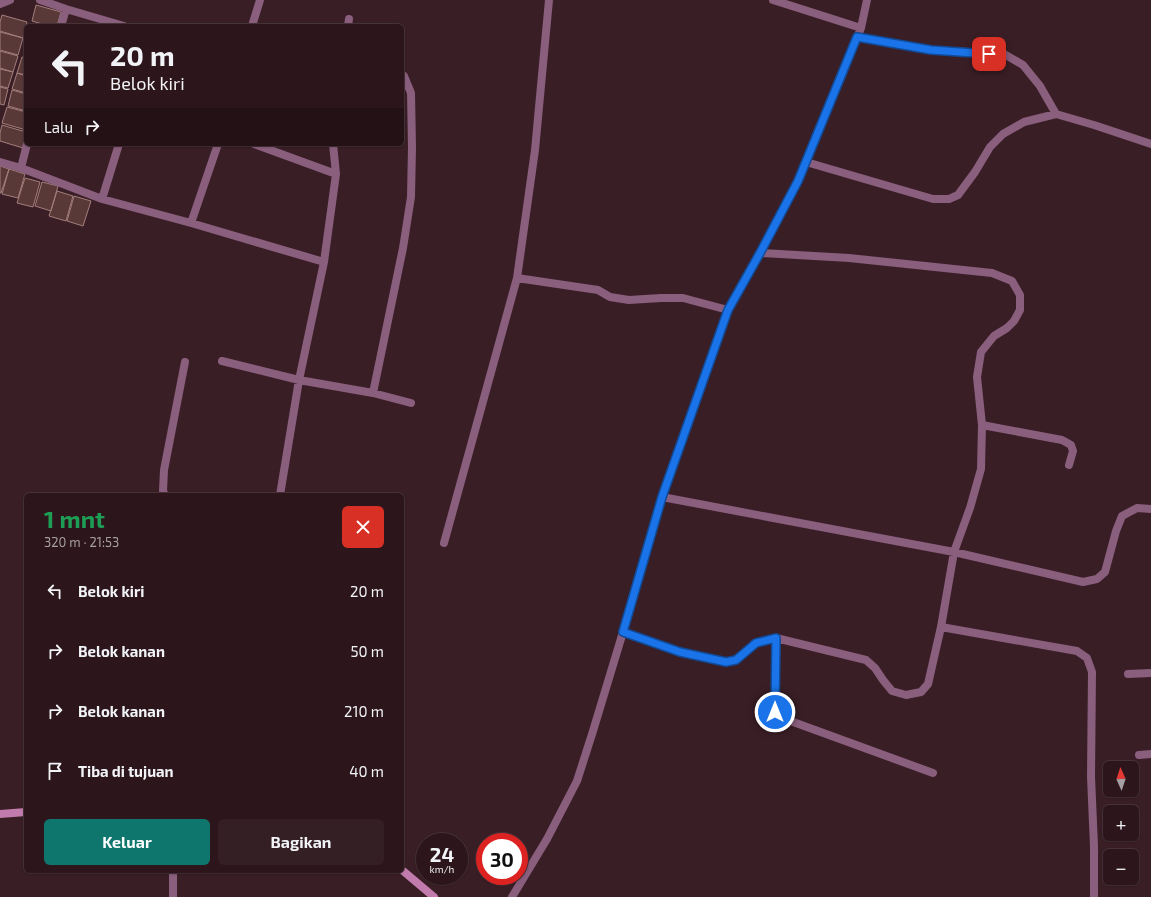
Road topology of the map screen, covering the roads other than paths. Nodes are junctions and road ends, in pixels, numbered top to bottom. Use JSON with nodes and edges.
{"nodes":[{"id":1,"x":10,"y":0,"type":"edge"},
{"id":2,"x":40,"y":0,"type":"edge"},
{"id":3,"x":260,"y":0,"type":"edge"},
{"id":4,"x":549,"y":0,"type":"edge"},
{"id":5,"x":773,"y":0,"type":"edge"},
{"id":6,"x":867,"y":0,"type":"edge"},
{"id":7,"x":0,"y":4,"type":"edge"},
{"id":8,"x":66,"y":9,"type":"junction"},
{"id":9,"x":62,"y":24,"type":"edge"},
{"id":10,"x":117,"y":24,"type":"edge"},
{"id":11,"x":253,"y":24,"type":"edge"},
{"id":12,"x":861,"y":28,"type":"junction"},
{"id":13,"x":857,"y":37,"type":"junction"},
{"id":14,"x":404,"y":76,"type":"edge"},
{"id":15,"x":1056,"y":114,"type":"junction"},
{"id":16,"x":1151,"y":144,"type":"edge"},
{"id":17,"x":26,"y":146,"type":"edge"},
{"id":18,"x":118,"y":146,"type":"edge"},
{"id":19,"x":217,"y":146,"type":"edge"},
{"id":20,"x":259,"y":146,"type":"edge"},
{"id":21,"x":333,"y":146,"type":"edge"},
{"id":22,"x":0,"y":162,"type":"edge"},
{"id":23,"x":806,"y":162,"type":"junction"},
{"id":24,"x":21,"y":168,"type":"junction"},
{"id":25,"x":336,"y":174,"type":"junction"},
{"id":26,"x":102,"y":199,"type":"junction"},
{"id":27,"x":191,"y":223,"type":"junction"},
{"id":28,"x":760,"y":253,"type":"junction"},
{"id":29,"x":324,"y":262,"type":"junction"},
{"id":30,"x":517,"y":278,"type":"junction"},
{"id":31,"x":728,"y":310,"type":"junction"},
{"id":32,"x":222,"y":361,"type":"dead end"},
{"id":33,"x":186,"y":362,"type":"dead end"},
{"id":34,"x":299,"y":380,"type":"junction"},
{"id":35,"x":373,"y":393,"type":"junction"},
{"id":36,"x":412,"y":403,"type":"dead end"},
{"id":37,"x":982,"y":425,"type":"junction"},
{"id":38,"x":1069,"y":465,"type":"dead end"},
{"id":39,"x":164,"y":493,"type":"edge"},
{"id":40,"x":280,"y":493,"type":"edge"},
{"id":41,"x":662,"y":497,"type":"junction"},
{"id":42,"x":1151,"y":509,"type":"edge"},
{"id":43,"x":444,"y":543,"type":"dead end"},
{"id":44,"x":954,"y":552,"type":"junction"},
{"id":45,"x":942,"y":627,"type":"junction"},
{"id":46,"x":623,"y":632,"type":"junction"},
{"id":47,"x":776,"y":638,"type":"junction"},
{"id":48,"x":1151,"y":673,"type":"edge"},
{"id":49,"x":1128,"y":674,"type":"dead end"},
{"id":50,"x":1151,"y":754,"type":"edge"},
{"id":51,"x":1139,"y":755,"type":"dead end"},
{"id":52,"x":933,"y":773,"type":"dead end"},
{"id":53,"x":24,"y":812,"type":"edge"},
{"id":54,"x":0,"y":814,"type":"edge"},
{"id":55,"x":404,"y":872,"type":"edge"},
{"id":56,"x":173,"y":873,"type":"edge"},
{"id":57,"x":173,"y":897,"type":"edge"},
{"id":58,"x":434,"y":897,"type":"edge"},
{"id":59,"x":512,"y":897,"type":"edge"},
{"id":60,"x":1094,"y":897,"type":"edge"}],
"edges":[{"from":1,"to":7,"type":"street"},
{"from":2,"to":8,"type":"street"},
{"from":3,"to":11,"type":"street"},
{"from":4,"to":30,"type":"street"},
{"from":5,"to":12,"type":"street"},
{"from":6,"to":12,"type":"street"},
{"from":8,"to":9,"type":"street"},
{"from":8,"to":10,"type":"street"},
{"from":12,"to":13,"type":"street"},
{"from":13,"to":15,"type":"street"},
{"from":13,"to":23,"type":"street"},
{"from":14,"to":35,"type":"street"},
{"from":15,"to":16,"type":"street"},
{"from":15,"to":23,"type":"street"},
{"from":17,"to":24,"type":"street"},
{"from":18,"to":26,"type":"street"},
{"from":19,"to":27,"type":"street"},
{"from":20,"to":25,"type":"street"},
{"from":21,"to":25,"type":"street"},
{"from":22,"to":24,"type":"street"},
{"from":23,"to":28,"type":"street"},
{"from":24,"to":26,"type":"street"},
{"from":25,"to":29,"type":"street"},
{"from":26,"to":27,"type":"street"},
{"from":27,"to":29,"type":"street"},
{"from":28,"to":31,"type":"street"},
{"from":28,"to":37,"type":"street"},
{"from":29,"to":34,"type":"street"},
{"from":30,"to":31,"type":"street"},
{"from":30,"to":43,"type":"street"},
{"from":31,"to":41,"type":"street"},
{"from":32,"to":34,"type":"street"},
{"from":33,"to":39,"type":"street"},
{"from":34,"to":35,"type":"street"},
{"from":34,"to":40,"type":"street"},
{"from":35,"to":36,"type":"street"},
{"from":37,"to":38,"type":"street"},
{"from":37,"to":44,"type":"street"},
{"from":41,"to":44,"type":"street"},
{"from":41,"to":46,"type":"street"},
{"from":42,"to":44,"type":"street"},
{"from":44,"to":45,"type":"street"},
{"from":45,"to":47,"type":"street"},
{"from":45,"to":60,"type":"street"},
{"from":46,"to":47,"type":"street"},
{"from":46,"to":59,"type":"street"},
{"from":47,"to":52,"type":"street"},
{"from":48,"to":49,"type":"street"},
{"from":50,"to":51,"type":"street"},
{"from":53,"to":54,"type":"street"},
{"from":55,"to":58,"type":"street"},
{"from":56,"to":57,"type":"street"}]}
